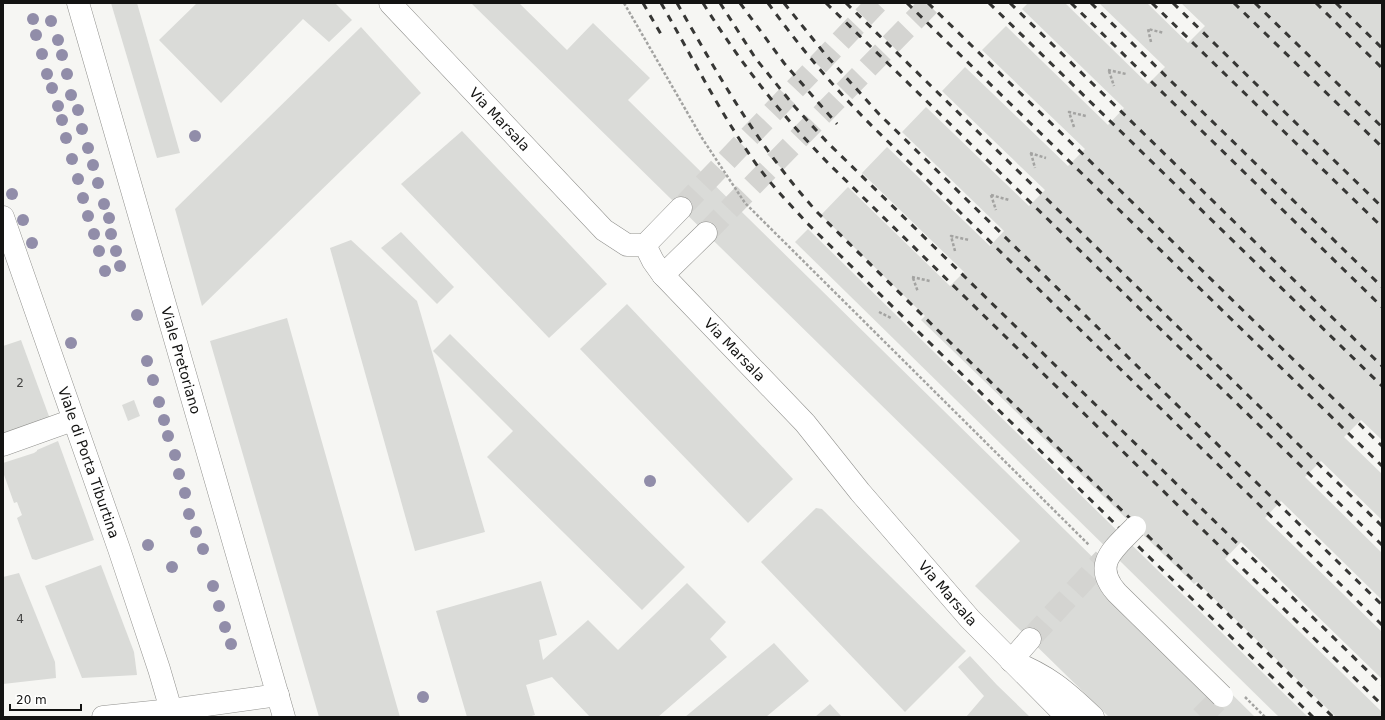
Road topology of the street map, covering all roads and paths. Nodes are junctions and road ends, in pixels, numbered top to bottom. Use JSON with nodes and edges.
{"nodes":[{"id":1,"x":78,"y":3,"type":"edge"},
{"id":2,"x":390,"y":3,"type":"edge"},
{"id":3,"x":624,"y":3,"type":"edge"},
{"id":4,"x":1164,"y":33,"type":"dead end"},
{"id":5,"x":1151,"y":42,"type":"dead end"},
{"id":6,"x":1126,"y":74,"type":"dead end"},
{"id":7,"x":1114,"y":86,"type":"dead end"},
{"id":8,"x":1086,"y":116,"type":"dead end"},
{"id":9,"x":1074,"y":127,"type":"dead end"},
{"id":10,"x":1046,"y":158,"type":"dead end"},
{"id":11,"x":1035,"y":168,"type":"dead end"},
{"id":12,"x":1009,"y":200,"type":"dead end"},
{"id":13,"x":681,"y":208,"type":"tunnel mouth"},
{"id":14,"x":996,"y":210,"type":"dead end"},
{"id":15,"x":3,"y":217,"type":"edge"},
{"id":16,"x":706,"y":233,"type":"tunnel mouth"},
{"id":17,"x":969,"y":240,"type":"dead end"},
{"id":18,"x":645,"y":245,"type":"junction"},
{"id":19,"x":955,"y":251,"type":"dead end"},
{"id":20,"x":663,"y":275,"type":"junction"},
{"id":21,"x":930,"y":281,"type":"dead end"},
{"id":22,"x":918,"y":292,"type":"dead end"},
{"id":23,"x":879,"y":312,"type":"dead end"},
{"id":24,"x":892,"y":318,"type":"dead end"},
{"id":25,"x":869,"y":323,"type":"dead end"},
{"id":26,"x":875,"y":332,"type":"junction"},
{"id":27,"x":73,"y":420,"type":"junction"},
{"id":28,"x":3,"y":445,"type":"edge"},
{"id":29,"x":1135,"y":527,"type":"dead end"},
{"id":30,"x":1093,"y":548,"type":"dead end"},
{"id":31,"x":1030,"y":639,"type":"tunnel mouth"},
{"id":32,"x":1011,"y":661,"type":"junction"},
{"id":33,"x":278,"y":695,"type":"junction"},
{"id":34,"x":1233,"y":695,"type":"joint"},
{"id":35,"x":171,"y":710,"type":"junction"},
{"id":36,"x":103,"y":717,"type":"edge"},
{"id":37,"x":284,"y":717,"type":"edge"},
{"id":38,"x":1067,"y":717,"type":"edge"},
{"id":39,"x":1093,"y":717,"type":"edge"},
{"id":40,"x":1265,"y":717,"type":"edge"}],
"edges":[{"from":1,"to":33,"type":"main road","name":"Viale Pretoriano"},
{"from":2,"to":18,"type":"main road","name":"Via Marsala"},
{"from":3,"to":26,"type":"path"},
{"from":4,"to":5,"type":"path"},
{"from":6,"to":7,"type":"path"},
{"from":8,"to":9,"type":"path"},
{"from":10,"to":11,"type":"path"},
{"from":12,"to":14,"type":"path"},
{"from":13,"to":18,"type":"main road"},
{"from":15,"to":27,"type":"main road","name":"Viale di Porta Tiburtina"},
{"from":16,"to":20,"type":"main road"},
{"from":17,"to":19,"type":"path"},
{"from":18,"to":20,"type":"main road","name":"Via Marsala"},
{"from":20,"to":32,"type":"main road","name":"Via Marsala"},
{"from":21,"to":22,"type":"path"},
{"from":23,"to":24,"type":"path"},
{"from":25,"to":26,"type":"path"},
{"from":26,"to":30,"type":"path"},
{"from":27,"to":28,"type":"main road"},
{"from":27,"to":35,"type":"main road","name":"Viale di Porta Tiburtina"},
{"from":29,"to":34,"type":"main road","bridge":true},
{"from":31,"to":32,"type":"main road"},
{"from":32,"to":38,"type":"main road","name":"Via Marsala"},
{"from":32,"to":39,"type":"main road"},
{"from":33,"to":35,"type":"main road"},
{"from":33,"to":37,"type":"main road","name":"Viale Pretoriano"},
{"from":34,"to":40,"type":"path"},
{"from":35,"to":36,"type":"main road"}]}
